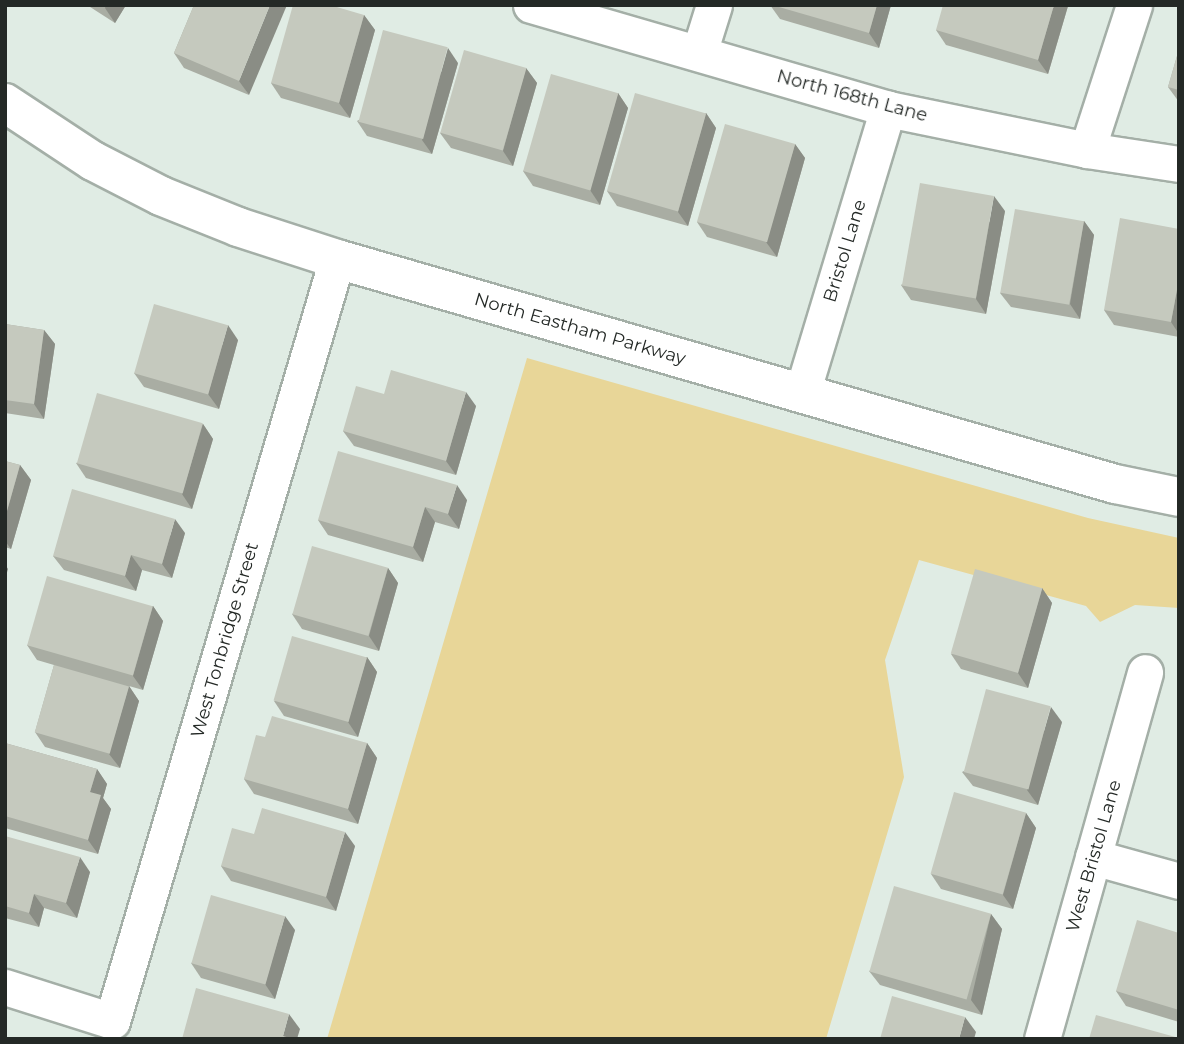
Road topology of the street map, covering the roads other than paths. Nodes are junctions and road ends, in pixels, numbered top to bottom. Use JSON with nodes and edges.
{"nodes":[{"id":1,"x":531,"y":5,"type":"edge"},
{"id":2,"x":714,"y":5,"type":"edge"},
{"id":3,"x":1134,"y":5,"type":"edge"},
{"id":4,"x":699,"y":53,"type":"junction"},
{"id":5,"x":5,"y":103,"type":"edge"},
{"id":6,"x":888,"y":109,"type":"junction"},
{"id":7,"x":1087,"y":150,"type":"junction"},
{"id":8,"x":1179,"y":164,"type":"edge"},
{"id":9,"x":337,"y":259,"type":"junction"},
{"id":10,"x":802,"y":393,"type":"junction"},
{"id":11,"x":1179,"y":497,"type":"edge"},
{"id":12,"x":1146,"y":673,"type":"dead end"},
{"id":13,"x":1093,"y":857,"type":"junction"},
{"id":14,"x":1179,"y":881,"type":"edge"},
{"id":15,"x":5,"y":987,"type":"edge"},
{"id":16,"x":1042,"y":1039,"type":"edge"}],
"edges":[{"from":1,"to":4,"type":"street","name":"North 168th Lane"},
{"from":2,"to":4,"type":"street"},
{"from":3,"to":7,"type":"street"},
{"from":4,"to":6,"type":"street","name":"North 168th Lane"},
{"from":5,"to":9,"type":"street","name":"North Eastham Parkway"},
{"from":6,"to":7,"type":"street","name":"North 168th Lane"},
{"from":6,"to":10,"type":"street","name":"Bristol Lane"},
{"from":7,"to":8,"type":"street","name":"North 168th Lane"},
{"from":9,"to":10,"type":"street","name":"North Eastham Parkway"},
{"from":9,"to":15,"type":"street","name":"West Tonbridge Street"},
{"from":10,"to":11,"type":"street","name":"North Eastham Parkway"},
{"from":12,"to":13,"type":"street","name":"West Bristol Lane"},
{"from":13,"to":14,"type":"street"},
{"from":13,"to":16,"type":"street","name":"West Bristol Lane"}]}
